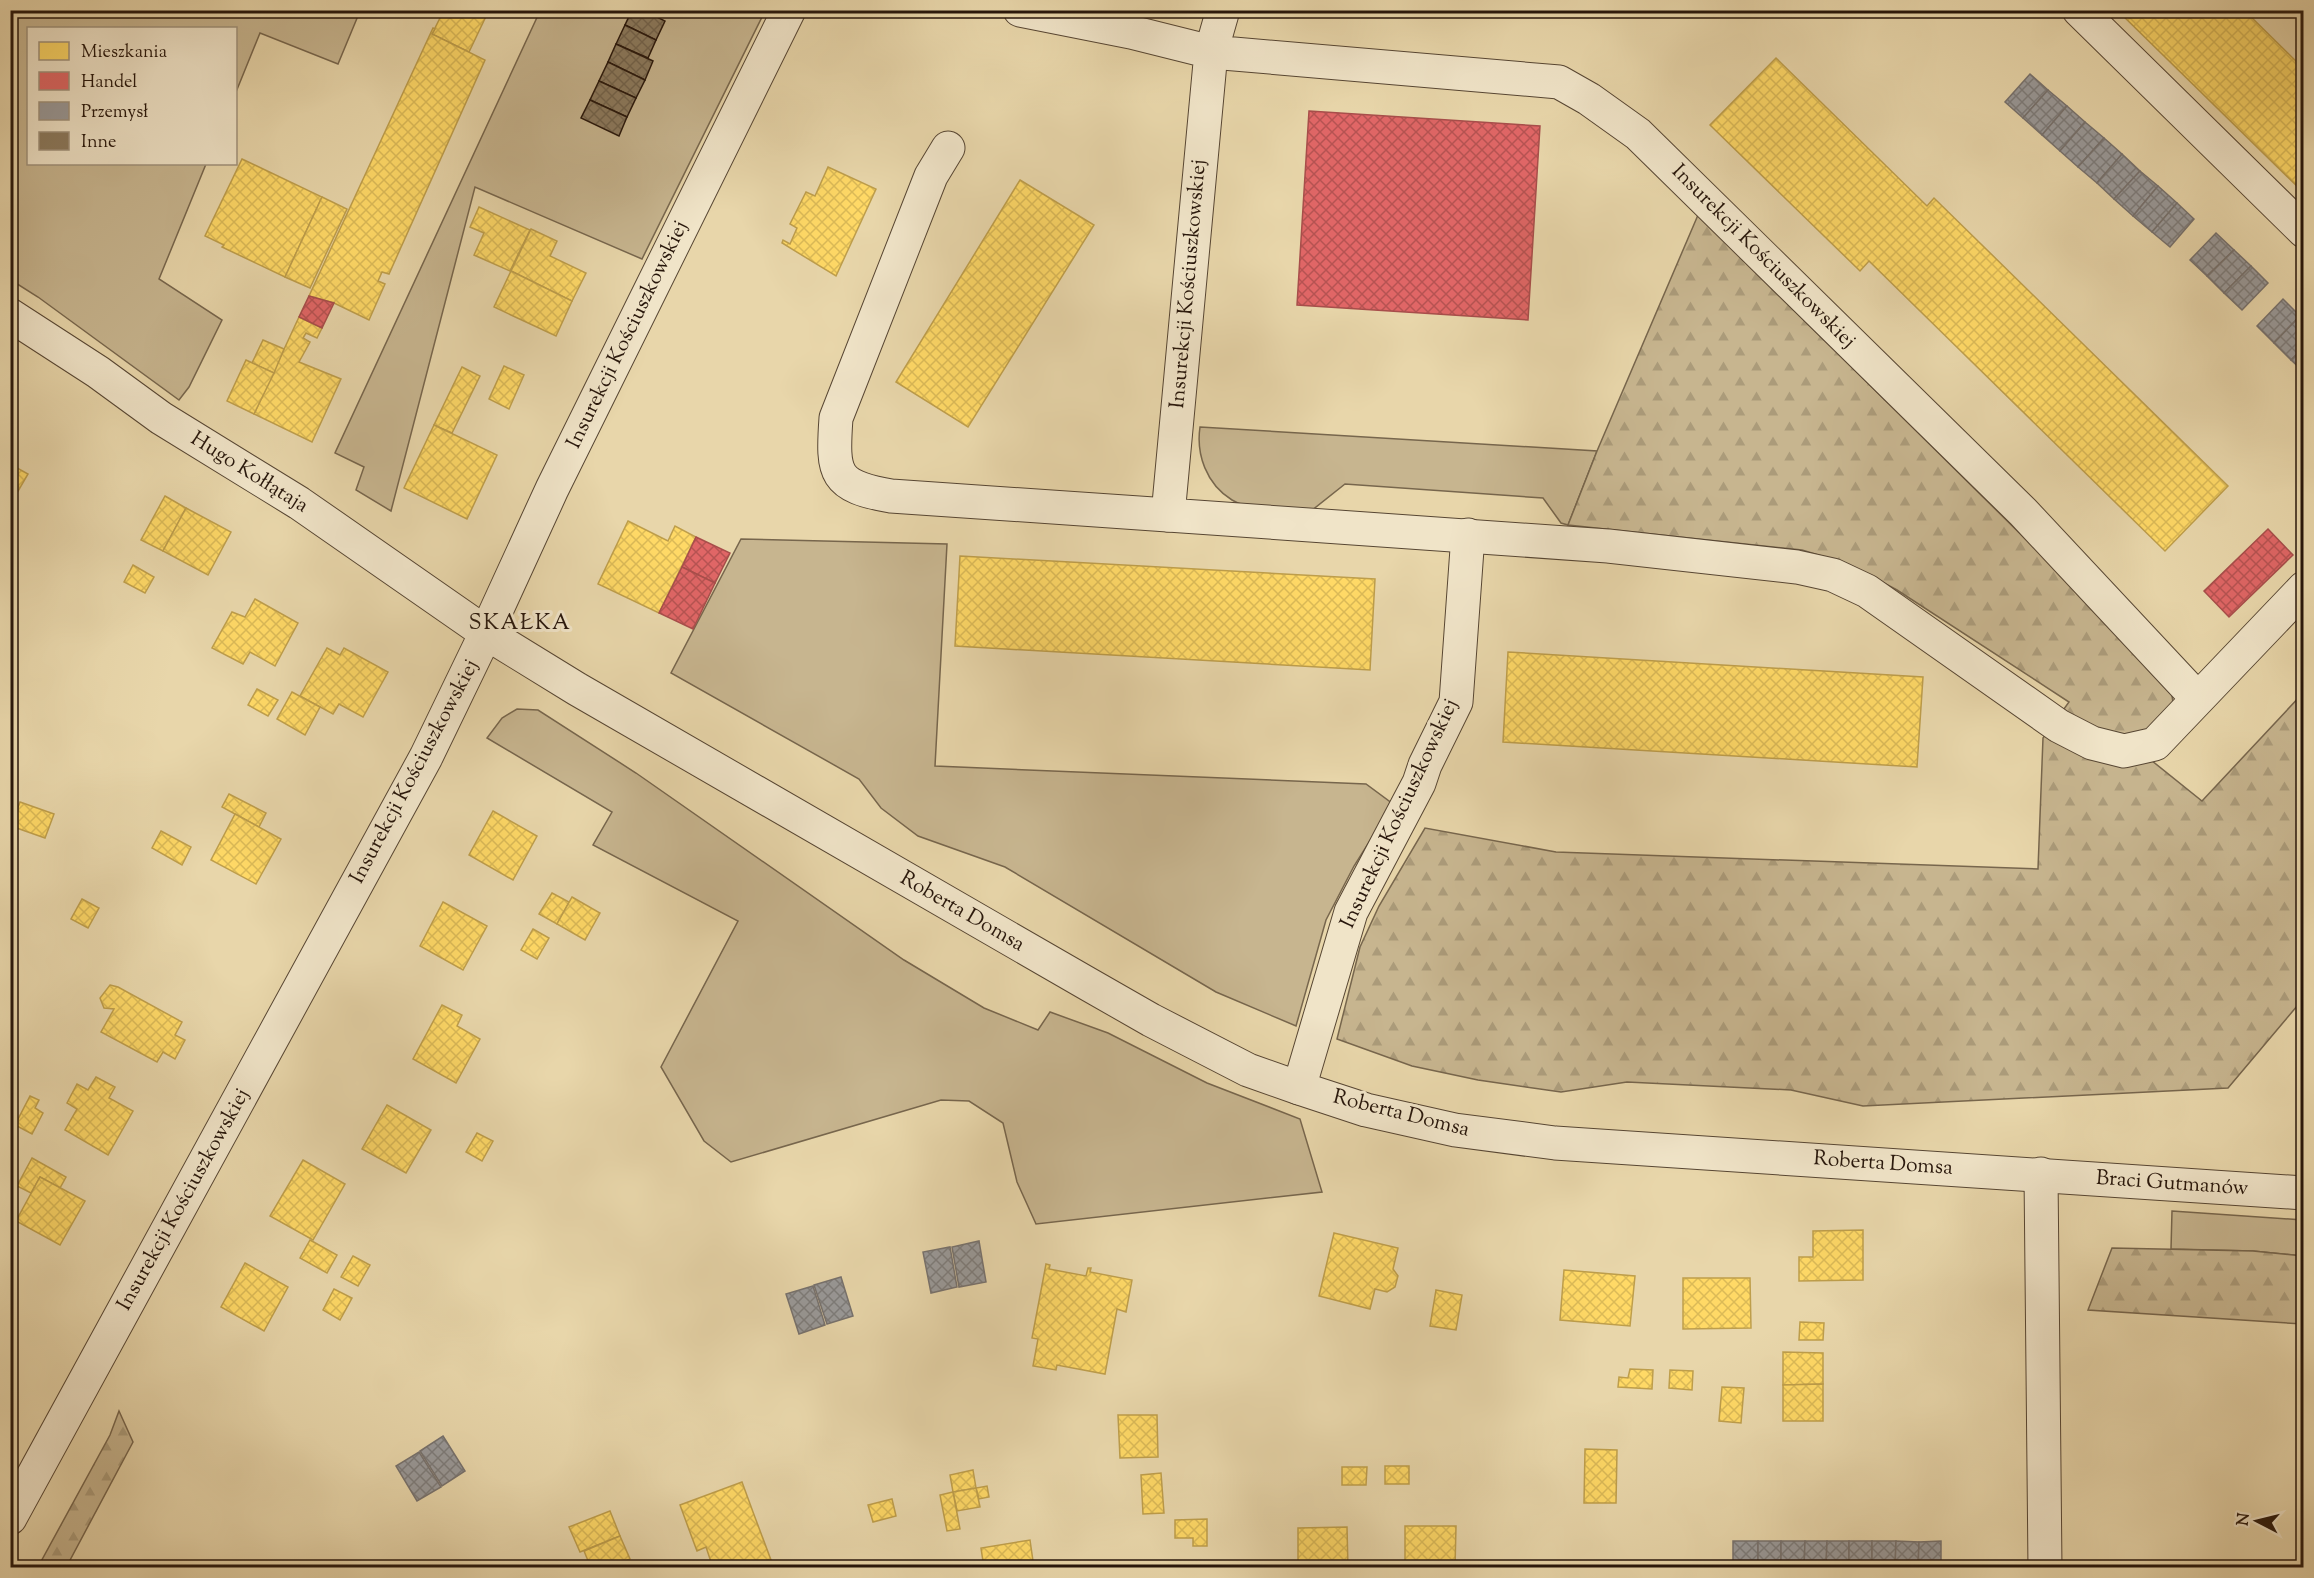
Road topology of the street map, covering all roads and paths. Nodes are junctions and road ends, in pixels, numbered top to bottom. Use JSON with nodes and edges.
{"nodes":[{"id":1,"x":789,"y":10,"type":"edge"},
{"id":2,"x":1020,"y":10,"type":"edge"},
{"id":3,"x":1222,"y":10,"type":"edge"},
{"id":4,"x":2079,"y":10,"type":"edge"},
{"id":5,"x":1211,"y":52,"type":"junction"},
{"id":6,"x":948,"y":148,"type":"dead end"},
{"id":7,"x":2304,"y":231,"type":"edge"},
{"id":8,"x":10,"y":315,"type":"edge"},
{"id":9,"x":1168,"y":515,"type":"junction"},
{"id":10,"x":1468,"y":535,"type":"junction"},
{"id":11,"x":2304,"y":588,"type":"edge"},
{"id":12,"x":486,"y":633,"type":"junction"},
{"id":13,"x":2197,"y":698,"type":"junction"},
{"id":14,"x":1299,"y":1088,"type":"junction"},
{"id":15,"x":2041,"y":1174,"type":"junction"},
{"id":16,"x":2304,"y":1193,"type":"edge"},
{"id":17,"x":10,"y":1518,"type":"edge"},
{"id":18,"x":2045,"y":1568,"type":"edge"}],
"edges":[{"from":1,"to":12,"type":"street","name":"Insurekcji Kościuszkowskiej"},
{"from":2,"to":5,"type":"street","name":"Insurekcji Kościuszkowskiej"},
{"from":3,"to":5,"type":"street","name":"Insurekcji Kościuszkowskiej"},
{"from":4,"to":7,"type":"street"},
{"from":5,"to":9,"type":"street","name":"Insurekcji Kościuszkowskiej"},
{"from":5,"to":13,"type":"street","name":"Insurekcji Kościuszkowskiej"},
{"from":6,"to":9,"type":"street"},
{"from":8,"to":12,"type":"street","name":"Hugo Kołłątaja"},
{"from":9,"to":10,"type":"street"},
{"from":10,"to":13,"type":"street"},
{"from":10,"to":14,"type":"street","name":"Insurekcji Kościuszkowskiej"},
{"from":11,"to":13,"type":"street"},
{"from":12,"to":14,"type":"street","name":"Roberta Domsa"},
{"from":12,"to":17,"type":"street","name":"Insurekcji Kościuszkowskiej"},
{"from":14,"to":15,"type":"street","name":"Roberta Domsa"},
{"from":15,"to":16,"type":"street","name":"Braci Gutmanów"},
{"from":15,"to":18,"type":"street"}]}
